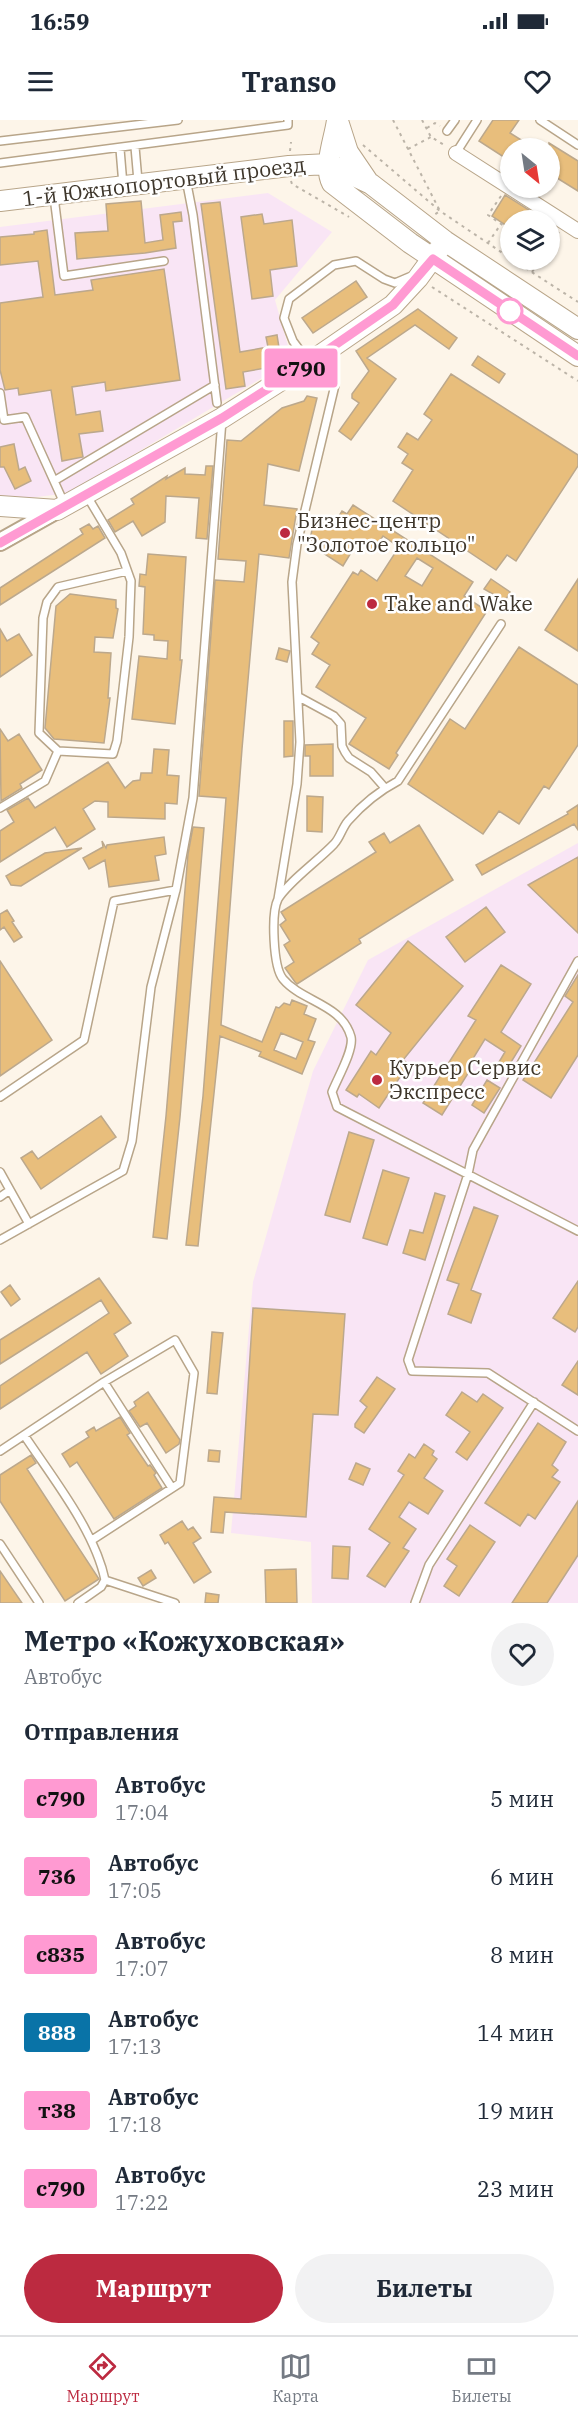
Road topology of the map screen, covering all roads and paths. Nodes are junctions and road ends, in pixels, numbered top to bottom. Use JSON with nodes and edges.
{"nodes":[{"id":1,"x":178,"y":120,"type":"edge"},
{"id":2,"x":288,"y":120,"type":"edge"},
{"id":3,"x":338,"y":120,"type":"edge"},
{"id":4,"x":393,"y":120,"type":"edge"},
{"id":5,"x":422,"y":120,"type":"edge"},
{"id":6,"x":455,"y":120,"type":"edge"},
{"id":7,"x":477,"y":120,"type":"edge"},
{"id":8,"x":540,"y":120,"type":"edge"},
{"id":9,"x":427,"y":129,"type":"junction"},
{"id":10,"x":447,"y":131,"type":"joint"},
{"id":11,"x":431,"y":137,"type":"junction"},
{"id":12,"x":0,"y":141,"type":"edge"},
{"id":13,"x":363,"y":145,"type":"dead end"},
{"id":14,"x":578,"y":145,"type":"edge"},
{"id":15,"x":135,"y":147,"type":"junction"},
{"id":16,"x":120,"y":149,"type":"junction"},
{"id":17,"x":408,"y":149,"type":"junction"},
{"id":18,"x":456,"y":153,"type":"junction"},
{"id":19,"x":0,"y":163,"type":"edge"},
{"id":20,"x":329,"y":164,"type":"junction"},
{"id":21,"x":186,"y":178,"type":"junction"},
{"id":22,"x":500,"y":181,"type":"edge"},
{"id":23,"x":371,"y":184,"type":"junction"},
{"id":24,"x":131,"y":185,"type":"junction"},
{"id":25,"x":54,"y":194,"type":"junction"},
{"id":26,"x":500,"y":197,"type":"edge"},
{"id":27,"x":526,"y":198,"type":"edge"},
{"id":28,"x":0,"y":201,"type":"edge"},
{"id":29,"x":440,"y":211,"type":"junction"},
{"id":30,"x":500,"y":223,"type":"edge"},
{"id":31,"x":565,"y":223,"type":"junction"},
{"id":32,"x":500,"y":225,"type":"edge"},
{"id":33,"x":560,"y":230,"type":"edge"},
{"id":34,"x":578,"y":231,"type":"edge"},
{"id":35,"x":445,"y":241,"type":"junction"},
{"id":36,"x":488,"y":243,"type":"junction"},
{"id":37,"x":500,"y":251,"type":"edge"},
{"id":38,"x":433,"y":259,"type":"junction"},
{"id":39,"x":164,"y":261,"type":"dead end"},
{"id":40,"x":529,"y":270,"type":"edge"},
{"id":41,"x":532,"y":272,"type":"joint"},
{"id":42,"x":578,"y":302,"type":"edge"},
{"id":43,"x":578,"y":329,"type":"edge"},
{"id":44,"x":578,"y":356,"type":"edge"},
{"id":45,"x":314,"y":359,"type":"junction"},
{"id":46,"x":215,"y":385,"type":"junction"},
{"id":47,"x":0,"y":393,"type":"edge"},
{"id":48,"x":219,"y":410,"type":"junction"},
{"id":49,"x":54,"y":481,"type":"junction"},
{"id":50,"x":86,"y":494,"type":"junction"},
{"id":51,"x":0,"y":506,"type":"edge"},
{"id":52,"x":61,"y":507,"type":"junction"},
{"id":53,"x":0,"y":542,"type":"edge"},
{"id":54,"x":127,"y":571,"type":"junction"},
{"id":55,"x":501,"y":624,"type":"dead end"},
{"id":56,"x":299,"y":697,"type":"junction"},
{"id":57,"x":58,"y":751,"type":"junction"},
{"id":58,"x":385,"y":788,"type":"junction"},
{"id":59,"x":0,"y":808,"type":"edge"},
{"id":60,"x":176,"y":890,"type":"junction"},
{"id":61,"x":278,"y":900,"type":"junction"},
{"id":62,"x":578,"y":961,"type":"edge"},
{"id":63,"x":0,"y":1097,"type":"edge"},
{"id":64,"x":0,"y":1172,"type":"edge"},
{"id":65,"x":468,"y":1174,"type":"junction"},
{"id":66,"x":10,"y":1191,"type":"junction"},
{"id":67,"x":0,"y":1197,"type":"edge"},
{"id":68,"x":29,"y":1224,"type":"junction"},
{"id":69,"x":578,"y":1231,"type":"edge"},
{"id":70,"x":0,"y":1240,"type":"edge"},
{"id":71,"x":104,"y":1382,"type":"junction"},
{"id":72,"x":534,"y":1402,"type":"junction"},
{"id":73,"x":578,"y":1430,"type":"edge"},
{"id":74,"x":24,"y":1435,"type":"junction"},
{"id":75,"x":0,"y":1451,"type":"edge"},
{"id":76,"x":172,"y":1488,"type":"junction"},
{"id":77,"x":92,"y":1540,"type":"junction"},
{"id":78,"x":0,"y":1544,"type":"edge"},
{"id":79,"x":105,"y":1580,"type":"junction"},
{"id":80,"x":39,"y":1603,"type":"edge"},
{"id":81,"x":78,"y":1603,"type":"edge"},
{"id":82,"x":175,"y":1603,"type":"edge"},
{"id":83,"x":415,"y":1603,"type":"edge"}],
"edges":[{"from":1,"to":12,"type":"lane"},
{"from":2,"to":15,"type":"lane"},
{"from":3,"to":20,"type":"main road"},
{"from":3,"to":23,"type":"main road"},
{"from":4,"to":17,"type":"path"},
{"from":5,"to":9,"type":"path"},
{"from":6,"to":10,"type":"lane"},
{"from":7,"to":18,"type":"lane"},
{"from":8,"to":14,"type":"lane"},
{"from":9,"to":10,"type":"path"},
{"from":9,"to":11,"type":"path"},
{"from":11,"to":17,"type":"path"},
{"from":11,"to":18,"type":"path"},
{"from":13,"to":29,"type":"path"},
{"from":15,"to":16,"type":"lane"},
{"from":15,"to":24,"type":"lane"},
{"from":16,"to":19,"type":"lane"},
{"from":16,"to":24,"type":"lane"},
{"from":17,"to":29,"type":"path"},
{"from":18,"to":22,"type":"street"},
{"from":20,"to":21,"type":"main road","name":"1-й Южнопортовый проезд"},
{"from":20,"to":23,"type":"main road"},
{"from":20,"to":38,"type":"main road"},
{"from":21,"to":24,"type":"main road","name":"1-й Южнопортовый проезд"},
{"from":21,"to":46,"type":"lane"},
{"from":23,"to":35,"type":"main road"},
{"from":24,"to":25,"type":"main road","name":"1-й Южнопортовый проезд"},
{"from":25,"to":28,"type":"main road","name":"1-й Южнопортовый проезд"},
{"from":25,"to":39,"type":"lane"},
{"from":26,"to":30,"type":"path"},
{"from":27,"to":31,"type":"street"},
{"from":29,"to":36,"type":"path"},
{"from":31,"to":33,"type":"path"},
{"from":31,"to":34,"type":"street"},
{"from":32,"to":36,"type":"path"},
{"from":35,"to":38,"type":"main road"},
{"from":35,"to":43,"type":"main road"},
{"from":36,"to":37,"type":"path"},
{"from":38,"to":44,"type":"main road"},
{"from":38,"to":45,"type":"main road"},
{"from":38,"to":45,"type":"lane"},
{"from":40,"to":41,"type":"path"},
{"from":41,"to":42,"type":"path"},
{"from":45,"to":48,"type":"main road"},
{"from":45,"to":56,"type":"lane"},
{"from":46,"to":48,"type":"lane"},
{"from":46,"to":49,"type":"lane"},
{"from":47,"to":49,"type":"lane"},
{"from":48,"to":50,"type":"main road"},
{"from":48,"to":60,"type":"lane"},
{"from":49,"to":52,"type":"lane"},
{"from":50,"to":52,"type":"main road"},
{"from":50,"to":54,"type":"lane"},
{"from":51,"to":52,"type":"main road"},
{"from":52,"to":53,"type":"street"},
{"from":54,"to":57,"type":"lane"},
{"from":54,"to":57,"type":"lane"},
{"from":55,"to":58,"type":"lane"},
{"from":56,"to":58,"type":"lane"},
{"from":56,"to":61,"type":"lane"},
{"from":57,"to":59,"type":"lane"},
{"from":58,"to":61,"type":"lane"},
{"from":60,"to":63,"type":"lane"},
{"from":60,"to":68,"type":"lane"},
{"from":61,"to":65,"type":"lane"},
{"from":62,"to":65,"type":"lane"},
{"from":64,"to":66,"type":"lane"},
{"from":65,"to":69,"type":"lane"},
{"from":65,"to":72,"type":"lane"},
{"from":66,"to":67,"type":"lane"},
{"from":66,"to":68,"type":"lane"},
{"from":68,"to":70,"type":"lane"},
{"from":71,"to":74,"type":"lane"},
{"from":71,"to":76,"type":"lane"},
{"from":71,"to":76,"type":"lane"},
{"from":72,"to":73,"type":"lane"},
{"from":72,"to":83,"type":"lane"},
{"from":74,"to":75,"type":"lane"},
{"from":74,"to":77,"type":"lane"},
{"from":76,"to":77,"type":"lane"},
{"from":77,"to":79,"type":"lane"},
{"from":78,"to":80,"type":"lane"},
{"from":79,"to":81,"type":"lane"},
{"from":79,"to":82,"type":"lane"}]}
